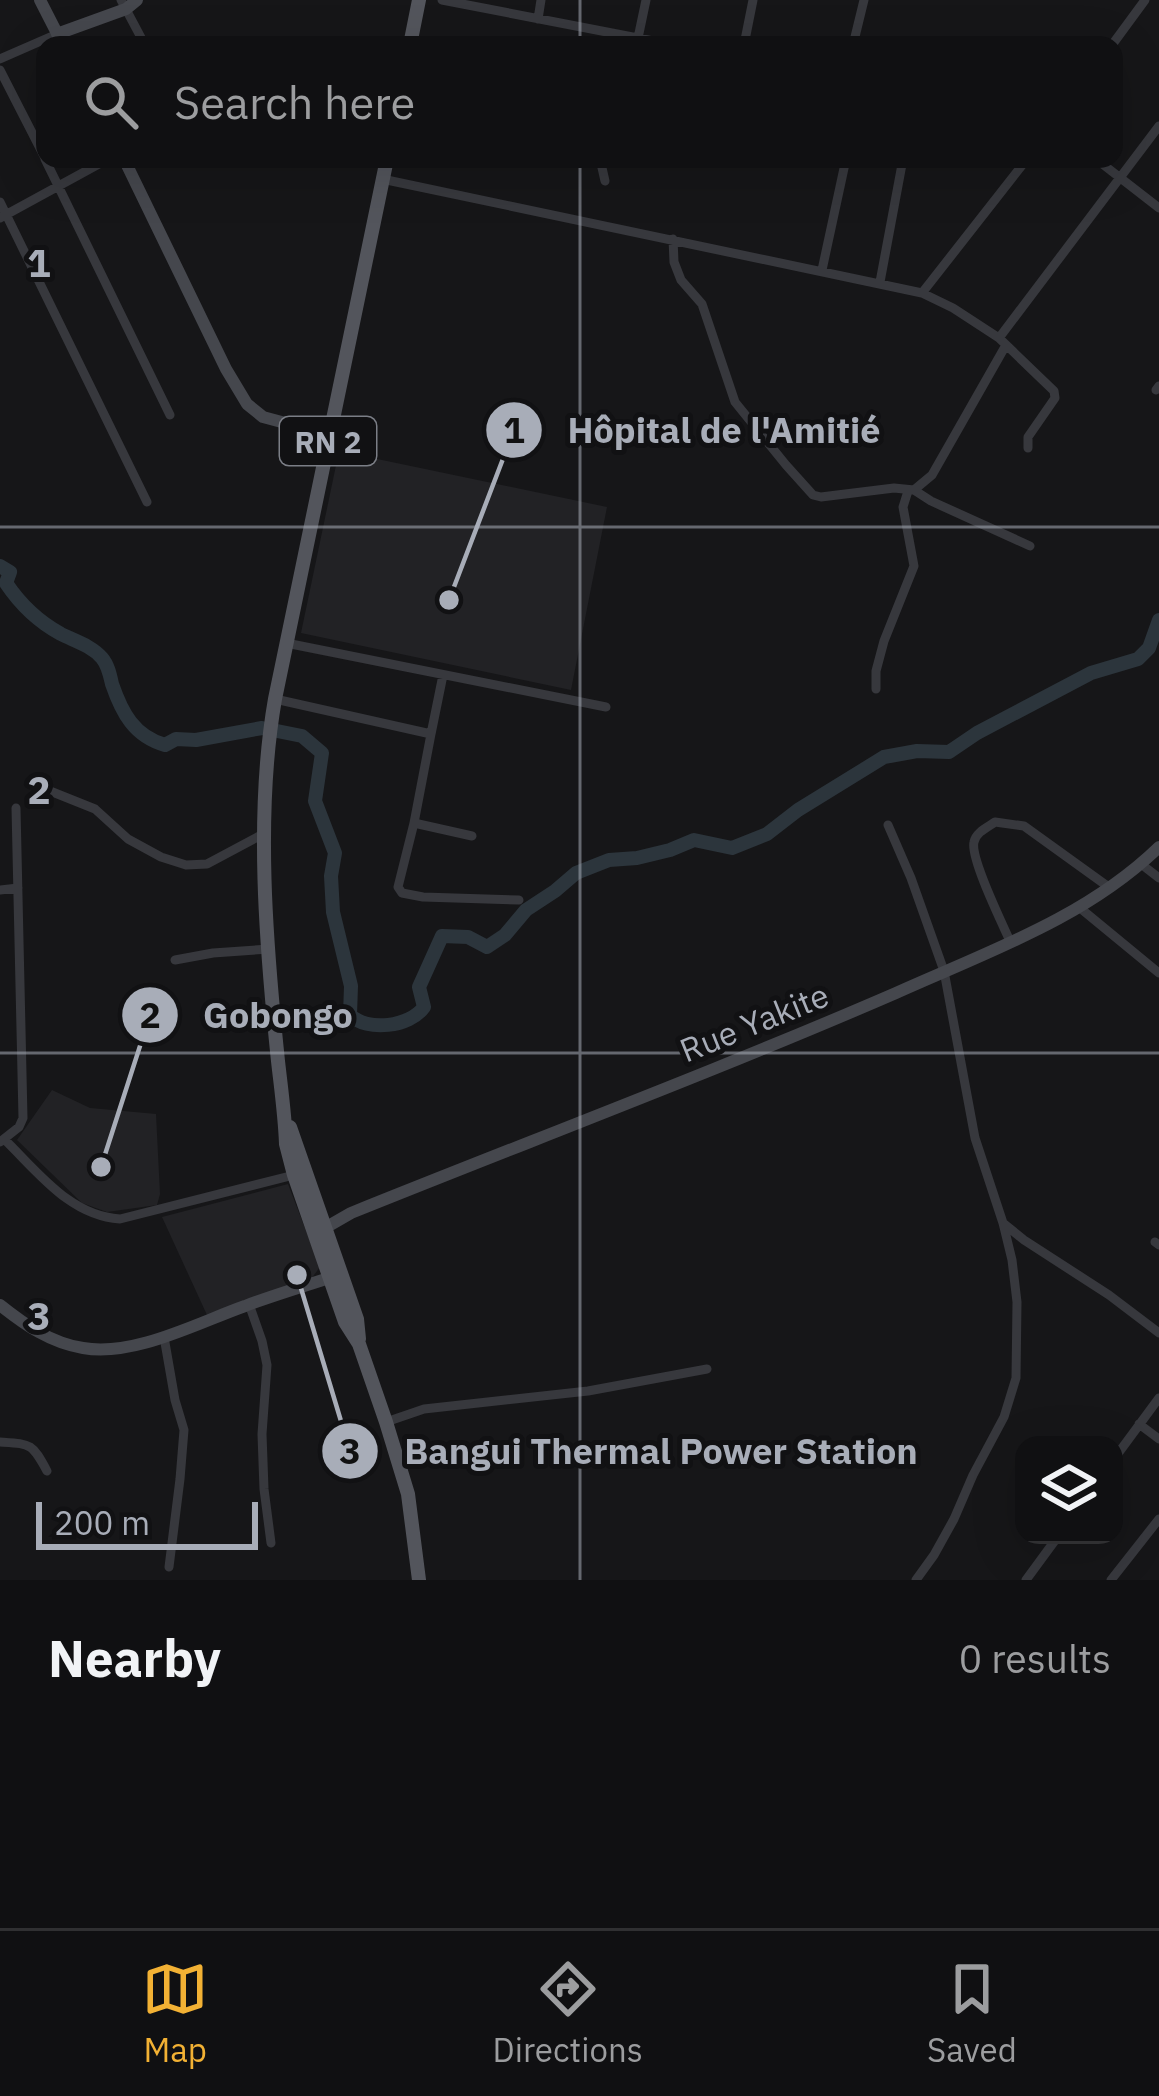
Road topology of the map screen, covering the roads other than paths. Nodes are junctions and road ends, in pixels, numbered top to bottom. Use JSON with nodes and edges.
{"nodes":[{"id":1,"x":40,"y":0,"type":"edge"},
{"id":2,"x":419,"y":0,"type":"edge"},
{"id":3,"x":442,"y":0,"type":"edge"},
{"id":4,"x":541,"y":0,"type":"edge"},
{"id":5,"x":646,"y":0,"type":"edge"},
{"id":6,"x":753,"y":0,"type":"edge"},
{"id":7,"x":864,"y":0,"type":"edge"},
{"id":8,"x":1145,"y":0,"type":"edge"},
{"id":9,"x":128,"y":3,"type":"edge"},
{"id":10,"x":538,"y":19,"type":"junction"},
{"id":11,"x":58,"y":36,"type":"edge"},
{"id":12,"x":66,"y":36,"type":"edge"},
{"id":13,"x":141,"y":36,"type":"edge"},
{"id":14,"x":412,"y":36,"type":"edge"},
{"id":15,"x":615,"y":36,"type":"edge"},
{"id":16,"x":630,"y":36,"type":"edge"},
{"id":17,"x":746,"y":36,"type":"edge"},
{"id":18,"x":855,"y":36,"type":"edge"},
{"id":19,"x":1119,"y":36,"type":"edge"},
{"id":20,"x":36,"y":47,"type":"edge"},
{"id":21,"x":0,"y":59,"type":"edge"},
{"id":22,"x":0,"y":70,"type":"edge"},
{"id":23,"x":1159,"y":126,"type":"edge"},
{"id":24,"x":36,"y":141,"type":"edge"},
{"id":25,"x":50,"y":168,"type":"edge"},
{"id":26,"x":90,"y":168,"type":"edge"},
{"id":27,"x":128,"y":168,"type":"edge"},
{"id":28,"x":385,"y":168,"type":"edge"},
{"id":29,"x":602,"y":168,"type":"edge"},
{"id":30,"x":844,"y":168,"type":"edge"},
{"id":31,"x":901,"y":168,"type":"edge"},
{"id":32,"x":1020,"y":168,"type":"edge"},
{"id":33,"x":1108,"y":168,"type":"edge"},
{"id":34,"x":1121,"y":178,"type":"junction"},
{"id":35,"x":382,"y":179,"type":"junction"},
{"id":36,"x":605,"y":181,"type":"dead end"},
{"id":37,"x":59,"y":184,"type":"junction"},
{"id":38,"x":0,"y":202,"type":"edge"},
{"id":39,"x":1159,"y":208,"type":"edge"},
{"id":40,"x":3,"y":217,"type":"edge"},
{"id":41,"x":673,"y":239,"type":"junction"},
{"id":42,"x":822,"y":270,"type":"junction"},
{"id":43,"x":880,"y":282,"type":"junction"},
{"id":44,"x":922,"y":293,"type":"junction"},
{"id":45,"x":1003,"y":341,"type":"junction"},
{"id":46,"x":170,"y":415,"type":"dead end"},
{"id":47,"x":330,"y":435,"type":"junction"},
{"id":48,"x":1028,"y":448,"type":"dead end"},
{"id":49,"x":911,"y":490,"type":"junction"},
{"id":50,"x":146,"y":502,"type":"dead end"},
{"id":51,"x":1030,"y":546,"type":"dead end"},
{"id":52,"x":286,"y":643,"type":"junction"},
{"id":53,"x":443,"y":675,"type":"junction"},
{"id":54,"x":876,"y":689,"type":"dead end"},
{"id":55,"x":275,"y":699,"type":"junction"},
{"id":56,"x":606,"y":707,"type":"dead end"},
{"id":57,"x":431,"y":734,"type":"junction"},
{"id":58,"x":35,"y":785,"type":"dead end"},
{"id":59,"x":16,"y":808,"type":"dead end"},
{"id":60,"x":414,"y":823,"type":"junction"},
{"id":61,"x":888,"y":825,"type":"dead end"},
{"id":62,"x":265,"y":832,"type":"junction"},
{"id":63,"x":0,"y":835,"type":"edge"},
{"id":64,"x":17,"y":835,"type":"junction"},
{"id":65,"x":472,"y":836,"type":"dead end"},
{"id":66,"x":1159,"y":848,"type":"edge"},
{"id":67,"x":1141,"y":864,"type":"junction"},
{"id":68,"x":1159,"y":878,"type":"edge"},
{"id":69,"x":18,"y":888,"type":"junction"},
{"id":70,"x":1110,"y":888,"type":"junction"},
{"id":71,"x":0,"y":890,"type":"edge"},
{"id":72,"x":519,"y":900,"type":"dead end"},
{"id":73,"x":1080,"y":908,"type":"junction"},
{"id":74,"x":1010,"y":941,"type":"junction"},
{"id":75,"x":269,"y":949,"type":"junction"},
{"id":76,"x":175,"y":960,"type":"dead end"},
{"id":77,"x":944,"y":971,"type":"junction"},
{"id":78,"x":1159,"y":973,"type":"edge"},
{"id":79,"x":285,"y":1116,"type":"junction"},
{"id":80,"x":2,"y":1139,"type":"edge"},
{"id":81,"x":294,"y":1175,"type":"junction"},
{"id":82,"x":351,"y":1213,"type":"junction"},
{"id":83,"x":314,"y":1214,"type":"junction"},
{"id":84,"x":1003,"y":1223,"type":"junction"},
{"id":85,"x":320,"y":1231,"type":"junction"},
{"id":86,"x":336,"y":1276,"type":"junction"},
{"id":87,"x":249,"y":1304,"type":"junction"},
{"id":88,"x":0,"y":1305,"type":"edge"},
{"id":89,"x":1159,"y":1333,"type":"edge"},
{"id":90,"x":164,"y":1336,"type":"junction"},
{"id":91,"x":707,"y":1369,"type":"dead end"},
{"id":92,"x":1159,"y":1398,"type":"edge"},
{"id":93,"x":386,"y":1422,"type":"junction"},
{"id":94,"x":1139,"y":1424,"type":"junction"},
{"id":95,"x":1159,"y":1439,"type":"edge"},
{"id":96,"x":0,"y":1442,"type":"edge"},
{"id":97,"x":1123,"y":1446,"type":"edge"},
{"id":98,"x":47,"y":1471,"type":"dead end"},
{"id":99,"x":1159,"y":1519,"type":"edge"},
{"id":100,"x":271,"y":1544,"type":"dead end"},
{"id":101,"x":1052,"y":1544,"type":"edge"},
{"id":102,"x":169,"y":1567,"type":"dead end"},
{"id":103,"x":419,"y":1580,"type":"edge"},
{"id":104,"x":916,"y":1580,"type":"edge"},
{"id":105,"x":1026,"y":1580,"type":"edge"},
{"id":106,"x":1111,"y":1580,"type":"edge"}],
"edges":[{"from":1,"to":11,"type":"main road"},
{"from":2,"to":14,"type":"main road"},
{"from":3,"to":10,"type":"street"},
{"from":4,"to":10,"type":"street"},
{"from":5,"to":16,"type":"street"},
{"from":6,"to":17,"type":"street"},
{"from":7,"to":18,"type":"street"},
{"from":8,"to":19,"type":"street"},
{"from":9,"to":12,"type":"main road"},
{"from":9,"to":13,"type":"street"},
{"from":10,"to":15,"type":"street"},
{"from":20,"to":21,"type":"street"},
{"from":22,"to":24,"type":"street"},
{"from":23,"to":34,"type":"street"},
{"from":25,"to":37,"type":"street"},
{"from":26,"to":37,"type":"street"},
{"from":27,"to":47,"type":"main road"},
{"from":28,"to":35,"type":"main road","number":"RN 2"},
{"from":29,"to":36,"type":"street"},
{"from":30,"to":42,"type":"street"},
{"from":31,"to":43,"type":"street"},
{"from":32,"to":44,"type":"street"},
{"from":33,"to":34,"type":"street"},
{"from":34,"to":39,"type":"street"},
{"from":34,"to":45,"type":"street"},
{"from":35,"to":41,"type":"street"},
{"from":35,"to":47,"type":"main road","number":"RN 2"},
{"from":37,"to":40,"type":"street"},
{"from":37,"to":46,"type":"street"},
{"from":38,"to":40,"type":"street"},
{"from":40,"to":50,"type":"street"},
{"from":41,"to":42,"type":"street"},
{"from":41,"to":49,"type":"street"},
{"from":42,"to":43,"type":"street"},
{"from":43,"to":44,"type":"street"},
{"from":44,"to":45,"type":"street"},
{"from":45,"to":48,"type":"street"},
{"from":45,"to":49,"type":"street"},
{"from":47,"to":52,"type":"main road","number":"RN 2"},
{"from":49,"to":51,"type":"street"},
{"from":49,"to":54,"type":"street"},
{"from":52,"to":53,"type":"street"},
{"from":52,"to":55,"type":"main road","number":"RN 2"},
{"from":53,"to":56,"type":"street"},
{"from":53,"to":57,"type":"street"},
{"from":55,"to":57,"type":"street"},
{"from":55,"to":62,"type":"main road","number":"RN 2"},
{"from":57,"to":60,"type":"street"},
{"from":58,"to":62,"type":"street"},
{"from":59,"to":64,"type":"street"},
{"from":60,"to":65,"type":"street"},
{"from":60,"to":72,"type":"street"},
{"from":61,"to":77,"type":"street"},
{"from":62,"to":75,"type":"main road","number":"RN 2"},
{"from":63,"to":64,"type":"street"},
{"from":64,"to":69,"type":"street"},
{"from":66,"to":67,"type":"main road","name":"Rue Yakite"},
{"from":67,"to":68,"type":"street"},
{"from":67,"to":70,"type":"main road","name":"Rue Yakite"},
{"from":69,"to":71,"type":"street"},
{"from":69,"to":80,"type":"street"},
{"from":70,"to":73,"type":"main road","name":"Rue Yakite"},
{"from":70,"to":74,"type":"street"},
{"from":73,"to":74,"type":"main road","name":"Rue Yakite"},
{"from":73,"to":78,"type":"street"},
{"from":74,"to":77,"type":"main road","name":"Rue Yakite"},
{"from":75,"to":76,"type":"street"},
{"from":75,"to":79,"type":"main road","number":"RN 2"},
{"from":77,"to":82,"type":"main road","name":"Rue Yakite"},
{"from":77,"to":84,"type":"street"},
{"from":79,"to":81,"type":"main road","number":"RN 2"},
{"from":79,"to":83,"type":"main road","number":"RN 2"},
{"from":80,"to":81,"type":"street"},
{"from":81,"to":83,"type":"main road","number":"RN 2"},
{"from":82,"to":83,"type":"main road","name":"Rue Yakite"},
{"from":82,"to":85,"type":"main road","name":"Rue Yakite"},
{"from":83,"to":85,"type":"main road","number":"RN 2"},
{"from":84,"to":89,"type":"street"},
{"from":84,"to":104,"type":"street"},
{"from":85,"to":86,"type":"main road","number":"RN 2"},
{"from":86,"to":87,"type":"main road"},
{"from":86,"to":93,"type":"main road","number":"RN 2"},
{"from":87,"to":90,"type":"main road"},
{"from":87,"to":100,"type":"street"},
{"from":88,"to":90,"type":"main road"},
{"from":90,"to":102,"type":"street"},
{"from":91,"to":93,"type":"street"},
{"from":92,"to":94,"type":"street"},
{"from":93,"to":103,"type":"main road","number":"RN 2"},
{"from":94,"to":95,"type":"street"},
{"from":94,"to":97,"type":"street"},
{"from":96,"to":98,"type":"street"},
{"from":99,"to":106,"type":"street"},
{"from":101,"to":105,"type":"street"}]}
